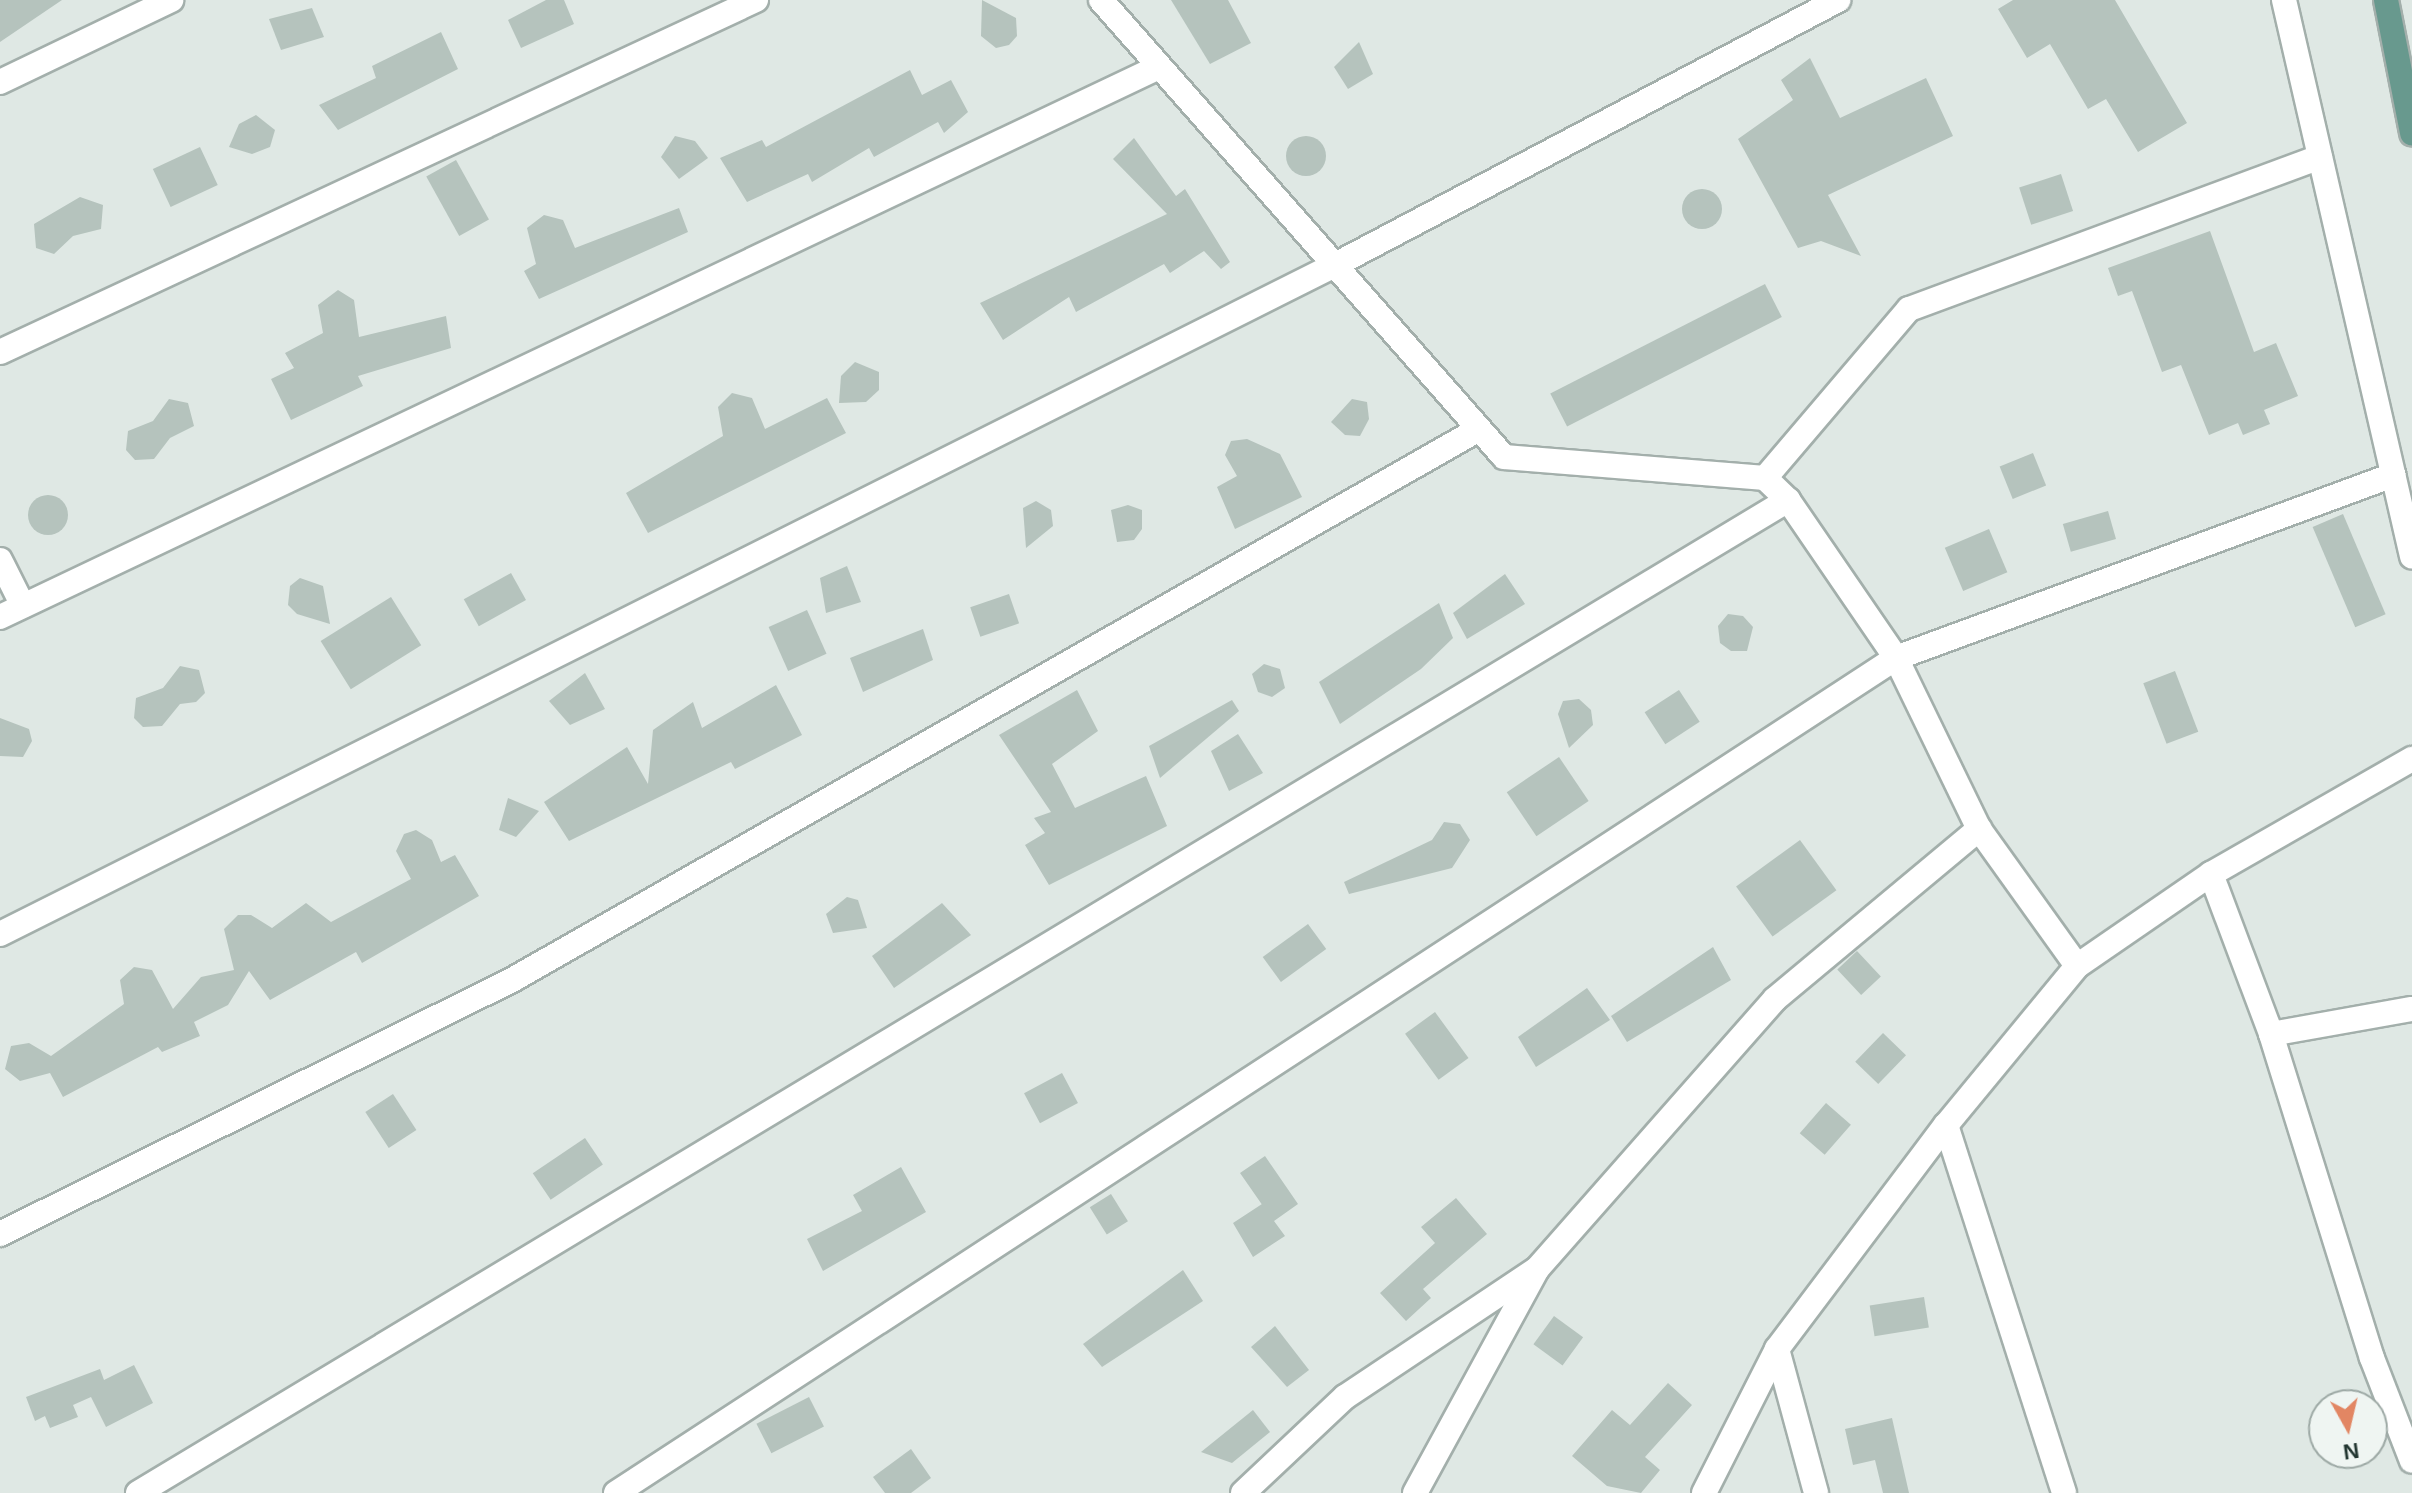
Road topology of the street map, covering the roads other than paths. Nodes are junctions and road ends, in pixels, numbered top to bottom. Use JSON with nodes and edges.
{"nodes":[{"id":1,"x":171,"y":0,"type":"edge"},
{"id":2,"x":756,"y":0,"type":"edge"},
{"id":3,"x":1101,"y":0,"type":"edge"},
{"id":4,"x":1838,"y":0,"type":"edge"},
{"id":5,"x":2284,"y":0,"type":"edge"},
{"id":6,"x":2386,"y":0,"type":"edge"},
{"id":7,"x":1159,"y":67,"type":"junction"},
{"id":8,"x":0,"y":82,"type":"edge"},
{"id":9,"x":2412,"y":133,"type":"edge"},
{"id":10,"x":2320,"y":157,"type":"junction"},
{"id":11,"x":1335,"y":265,"type":"junction"},
{"id":12,"x":0,"y":352,"type":"edge"},
{"id":13,"x":1479,"y":429,"type":"junction"},
{"id":14,"x":2393,"y":475,"type":"junction"},
{"id":15,"x":1765,"y":478,"type":"junction"},
{"id":16,"x":1788,"y":500,"type":"junction"},
{"id":17,"x":2412,"y":556,"type":"edge"},
{"id":18,"x":0,"y":560,"type":"edge"},
{"id":19,"x":23,"y":606,"type":"junction"},
{"id":20,"x":0,"y":617,"type":"edge"},
{"id":21,"x":1896,"y":658,"type":"junction"},
{"id":22,"x":2412,"y":759,"type":"edge"},
{"id":23,"x":1979,"y":829,"type":"junction"},
{"id":24,"x":2211,"y":874,"type":"junction"},
{"id":25,"x":0,"y":934,"type":"edge"},
{"id":26,"x":2077,"y":966,"type":"junction"},
{"id":27,"x":2412,"y":1009,"type":"edge"},
{"id":28,"x":2271,"y":1034,"type":"junction"},
{"id":29,"x":1946,"y":1125,"type":"junction"},
{"id":30,"x":0,"y":1234,"type":"edge"},
{"id":31,"x":1537,"y":1269,"type":"junction"},
{"id":32,"x":1777,"y":1349,"type":"junction"},
{"id":33,"x":2412,"y":1461,"type":"edge"},
{"id":34,"x":138,"y":1493,"type":"edge"},
{"id":35,"x":616,"y":1493,"type":"edge"},
{"id":36,"x":1243,"y":1493,"type":"edge"},
{"id":37,"x":1415,"y":1493,"type":"edge"},
{"id":38,"x":1704,"y":1493,"type":"edge"},
{"id":39,"x":1816,"y":1493,"type":"edge"},
{"id":40,"x":2064,"y":1493,"type":"edge"}],
"edges":[{"from":1,"to":8,"type":"street"},
{"from":2,"to":12,"type":"street"},
{"from":3,"to":7,"type":"street"},
{"from":4,"to":11,"type":"street"},
{"from":5,"to":10,"type":"street"},
{"from":6,"to":9,"type":"main road"},
{"from":7,"to":11,"type":"street"},
{"from":7,"to":19,"type":"street"},
{"from":10,"to":14,"type":"street"},
{"from":10,"to":15,"type":"street"},
{"from":11,"to":13,"type":"street"},
{"from":11,"to":25,"type":"street"},
{"from":13,"to":15,"type":"street"},
{"from":13,"to":30,"type":"street"},
{"from":14,"to":17,"type":"street"},
{"from":14,"to":21,"type":"street"},
{"from":15,"to":16,"type":"street"},
{"from":16,"to":21,"type":"street"},
{"from":16,"to":34,"type":"street"},
{"from":18,"to":19,"type":"street"},
{"from":19,"to":20,"type":"street"},
{"from":21,"to":23,"type":"street"},
{"from":21,"to":35,"type":"street"},
{"from":22,"to":24,"type":"street"},
{"from":23,"to":26,"type":"street"},
{"from":23,"to":31,"type":"street"},
{"from":24,"to":26,"type":"street"},
{"from":24,"to":28,"type":"street"},
{"from":26,"to":29,"type":"street"},
{"from":27,"to":28,"type":"street"},
{"from":28,"to":33,"type":"street"},
{"from":29,"to":32,"type":"street"},
{"from":29,"to":40,"type":"street"},
{"from":31,"to":36,"type":"street"},
{"from":31,"to":37,"type":"street"},
{"from":32,"to":38,"type":"street"},
{"from":32,"to":39,"type":"street"}]}
